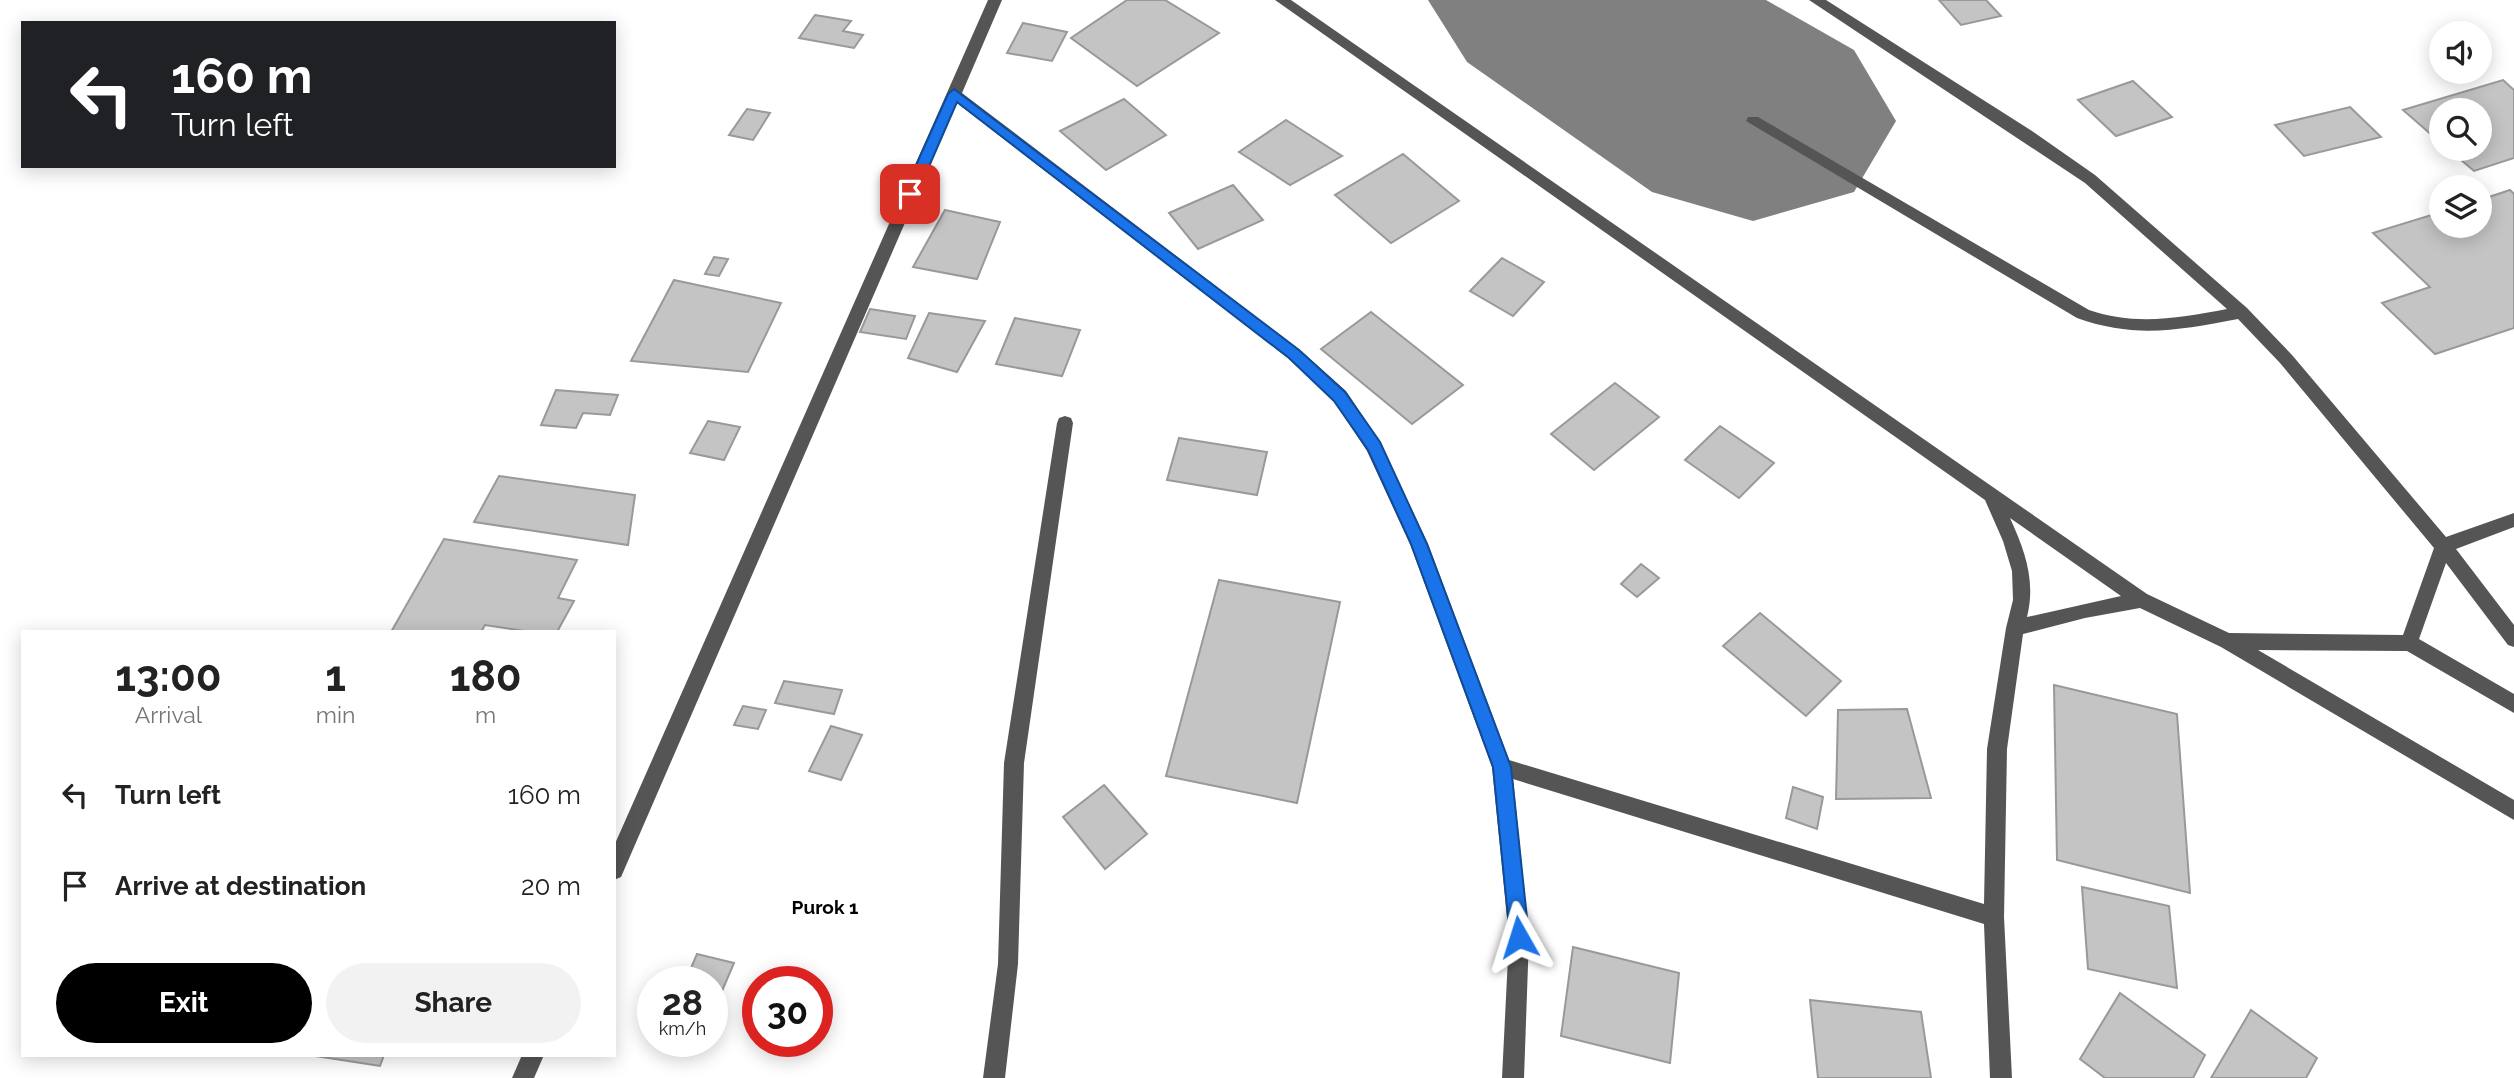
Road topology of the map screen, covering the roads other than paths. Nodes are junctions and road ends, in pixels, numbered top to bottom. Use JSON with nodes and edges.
{"nodes":[{"id":1,"x":995,"y":0,"type":"edge"},
{"id":2,"x":1282,"y":0,"type":"edge"},
{"id":3,"x":1816,"y":0,"type":"edge"},
{"id":4,"x":954,"y":94,"type":"junction"},
{"id":5,"x":1753,"y":121,"type":"dead end"},
{"id":6,"x":2241,"y":312,"type":"junction"},
{"id":7,"x":1065,"y":423,"type":"dead end"},
{"id":8,"x":1991,"y":495,"type":"junction"},
{"id":9,"x":2514,"y":520,"type":"edge"},
{"id":10,"x":2443,"y":546,"type":"junction"},
{"id":11,"x":2141,"y":600,"type":"junction"},
{"id":12,"x":2015,"y":628,"type":"junction"},
{"id":13,"x":2514,"y":639,"type":"edge"},
{"id":14,"x":2227,"y":641,"type":"junction"},
{"id":15,"x":2409,"y":643,"type":"junction"},
{"id":16,"x":2514,"y":704,"type":"edge"},
{"id":17,"x":1502,"y":767,"type":"junction"},
{"id":18,"x":2514,"y":811,"type":"edge"},
{"id":19,"x":616,"y":865,"type":"edge"},
{"id":20,"x":1994,"y":917,"type":"junction"},
{"id":21,"x":532,"y":1057,"type":"edge"},
{"id":22,"x":523,"y":1078,"type":"edge"},
{"id":23,"x":994,"y":1078,"type":"edge"},
{"id":24,"x":1513,"y":1078,"type":"edge"},
{"id":25,"x":2001,"y":1078,"type":"edge"}],
"edges":[{"from":1,"to":4,"type":"street"},
{"from":2,"to":8,"type":"street"},
{"from":3,"to":6,"type":"street"},
{"from":4,"to":17,"type":"street"},
{"from":4,"to":19,"type":"street"},
{"from":5,"to":6,"type":"street"},
{"from":6,"to":10,"type":"street"},
{"from":7,"to":23,"type":"street"},
{"from":8,"to":11,"type":"street"},
{"from":8,"to":12,"type":"street"},
{"from":9,"to":10,"type":"street"},
{"from":10,"to":13,"type":"street"},
{"from":10,"to":15,"type":"street"},
{"from":11,"to":12,"type":"street"},
{"from":11,"to":14,"type":"street"},
{"from":12,"to":20,"type":"street"},
{"from":14,"to":15,"type":"street"},
{"from":14,"to":18,"type":"street"},
{"from":15,"to":16,"type":"street"},
{"from":17,"to":20,"type":"street"},
{"from":17,"to":24,"type":"street"},
{"from":20,"to":25,"type":"street"},
{"from":21,"to":22,"type":"street"}]}
